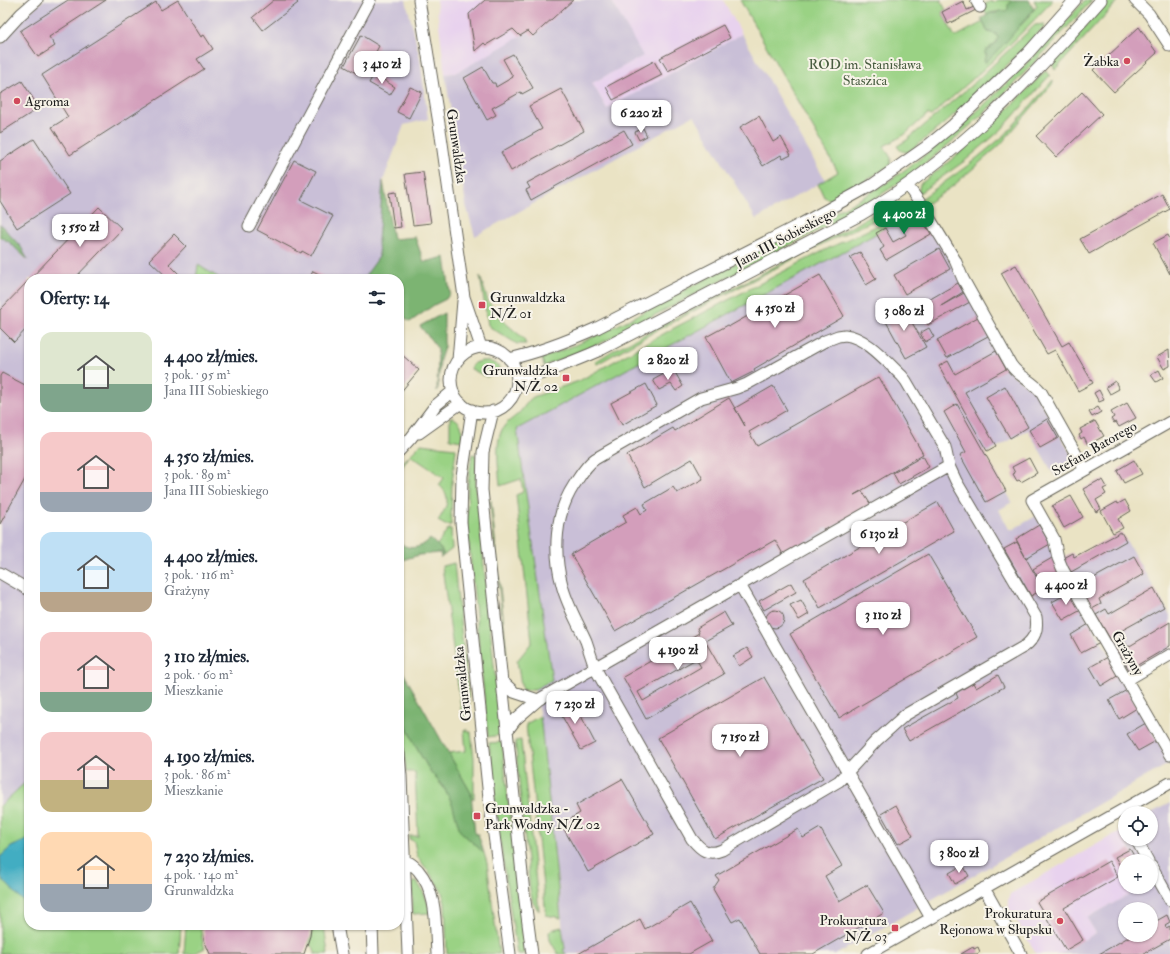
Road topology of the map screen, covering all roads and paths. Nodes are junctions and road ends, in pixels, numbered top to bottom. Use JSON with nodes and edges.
{"nodes":[{"id":1,"x":37,"y":0,"type":"edge"},
{"id":2,"x":370,"y":0,"type":"edge"},
{"id":3,"x":419,"y":0,"type":"edge"},
{"id":4,"x":1075,"y":0,"type":"edge"},
{"id":5,"x":1101,"y":0,"type":"edge"},
{"id":6,"x":1136,"y":0,"type":"edge"},
{"id":7,"x":0,"y":37,"type":"edge"},
{"id":8,"x":1170,"y":46,"type":"edge"},
{"id":9,"x":907,"y":185,"type":"junction"},
{"id":10,"x":249,"y":226,"type":"dead end"},
{"id":11,"x":464,"y":297,"type":"junction"},
{"id":12,"x":480,"y":347,"type":"junction"},
{"id":13,"x":509,"y":359,"type":"junction"},
{"id":14,"x":458,"y":360,"type":"junction"},
{"id":15,"x":517,"y":384,"type":"junction"},
{"id":16,"x":453,"y":391,"type":"junction"},
{"id":17,"x":461,"y":403,"type":"junction"},
{"id":18,"x":472,"y":410,"type":"junction"},
{"id":19,"x":493,"y":411,"type":"junction"},
{"id":20,"x":1170,"y":422,"type":"edge"},
{"id":21,"x":411,"y":438,"type":"junction"},
{"id":22,"x":404,"y":446,"type":"edge"},
{"id":23,"x":949,"y":466,"type":"junction"},
{"id":24,"x":1085,"y":470,"type":"junction"},
{"id":25,"x":1032,"y":500,"type":"joint"},
{"id":26,"x":0,"y":573,"type":"edge"},
{"id":27,"x":740,"y":585,"type":"junction"},
{"id":28,"x":24,"y":587,"type":"edge"},
{"id":29,"x":1170,"y":655,"type":"edge"},
{"id":30,"x":595,"y":668,"type":"junction"},
{"id":31,"x":1127,"y":680,"type":"junction"},
{"id":32,"x":502,"y":681,"type":"junction"},
{"id":33,"x":538,"y":700,"type":"junction"},
{"id":34,"x":507,"y":731,"type":"junction"},
{"id":35,"x":1170,"y":755,"type":"edge"},
{"id":36,"x":847,"y":773,"type":"junction"},
{"id":37,"x":1170,"y":783,"type":"edge"},
{"id":38,"x":1137,"y":806,"type":"edge"},
{"id":39,"x":1118,"y":818,"type":"edge"},
{"id":40,"x":404,"y":861,"type":"edge"},
{"id":41,"x":1158,"y":879,"type":"edge"},
{"id":42,"x":984,"y":888,"type":"junction"},
{"id":43,"x":1170,"y":900,"type":"edge"},
{"id":44,"x":404,"y":901,"type":"edge"},
{"id":45,"x":931,"y":918,"type":"junction"},
{"id":46,"x":338,"y":930,"type":"edge"},
{"id":47,"x":372,"y":930,"type":"edge"},
{"id":48,"x":342,"y":954,"type":"edge"},
{"id":49,"x":373,"y":954,"type":"edge"},
{"id":50,"x":408,"y":954,"type":"edge"},
{"id":51,"x":437,"y":954,"type":"edge"},
{"id":52,"x":510,"y":954,"type":"edge"},
{"id":53,"x":532,"y":954,"type":"edge"},
{"id":54,"x":868,"y":954,"type":"edge"},
{"id":55,"x":1021,"y":954,"type":"edge"}],
"edges":[{"from":1,"to":7,"type":"street"},
{"from":2,"to":10,"type":"street"},
{"from":3,"to":11,"type":"street","name":"Grunwaldzka"},
{"from":4,"to":13,"type":"street","name":"Jana III Sobieskiego"},
{"from":5,"to":9,"type":"street","name":"Jana III Sobieskiego"},
{"from":6,"to":8,"type":"street"},
{"from":9,"to":15,"type":"street","name":"Jana III Sobieskiego"},
{"from":9,"to":24,"type":"street"},
{"from":11,"to":12,"type":"street","name":"Grunwaldzka"},
{"from":11,"to":14,"type":"street","name":"Grunwaldzka"},
{"from":12,"to":13,"type":"street"},
{"from":12,"to":14,"type":"street"},
{"from":13,"to":15,"type":"street"},
{"from":14,"to":16,"type":"street"},
{"from":15,"to":19,"type":"street"},
{"from":16,"to":17,"type":"street"},
{"from":16,"to":21,"type":"street"},
{"from":17,"to":18,"type":"street"},
{"from":17,"to":21,"type":"street"},
{"from":18,"to":19,"type":"street"},
{"from":18,"to":52,"type":"street","name":"Grunwaldzka"},
{"from":19,"to":32,"type":"street"},
{"from":20,"to":24,"type":"street","name":"Stefana Batorego"},
{"from":21,"to":22,"type":"street"},
{"from":23,"to":27,"type":"street"},
{"from":23,"to":30,"type":"street"},
{"from":23,"to":36,"type":"street"},
{"from":24,"to":25,"type":"street","name":"Stefana Batorego"},
{"from":25,"to":31,"type":"street","name":"Grażyny"},
{"from":26,"to":28,"type":"street"},
{"from":27,"to":30,"type":"street"},
{"from":27,"to":36,"type":"street"},
{"from":29,"to":31,"type":"street"},
{"from":30,"to":33,"type":"street"},
{"from":30,"to":36,"type":"street"},
{"from":31,"to":35,"type":"street","name":"Grażyny"},
{"from":32,"to":33,"type":"street"},
{"from":32,"to":34,"type":"street"},
{"from":33,"to":34,"type":"street"},
{"from":34,"to":53,"type":"street"},
{"from":36,"to":45,"type":"street"},
{"from":37,"to":38,"type":"street"},
{"from":39,"to":42,"type":"street"},
{"from":40,"to":51,"type":"street"},
{"from":41,"to":43,"type":"street"},
{"from":42,"to":45,"type":"street"},
{"from":42,"to":55,"type":"street"},
{"from":44,"to":50,"type":"street"},
{"from":45,"to":54,"type":"street"},
{"from":46,"to":48,"type":"street"},
{"from":47,"to":49,"type":"street"}]}
